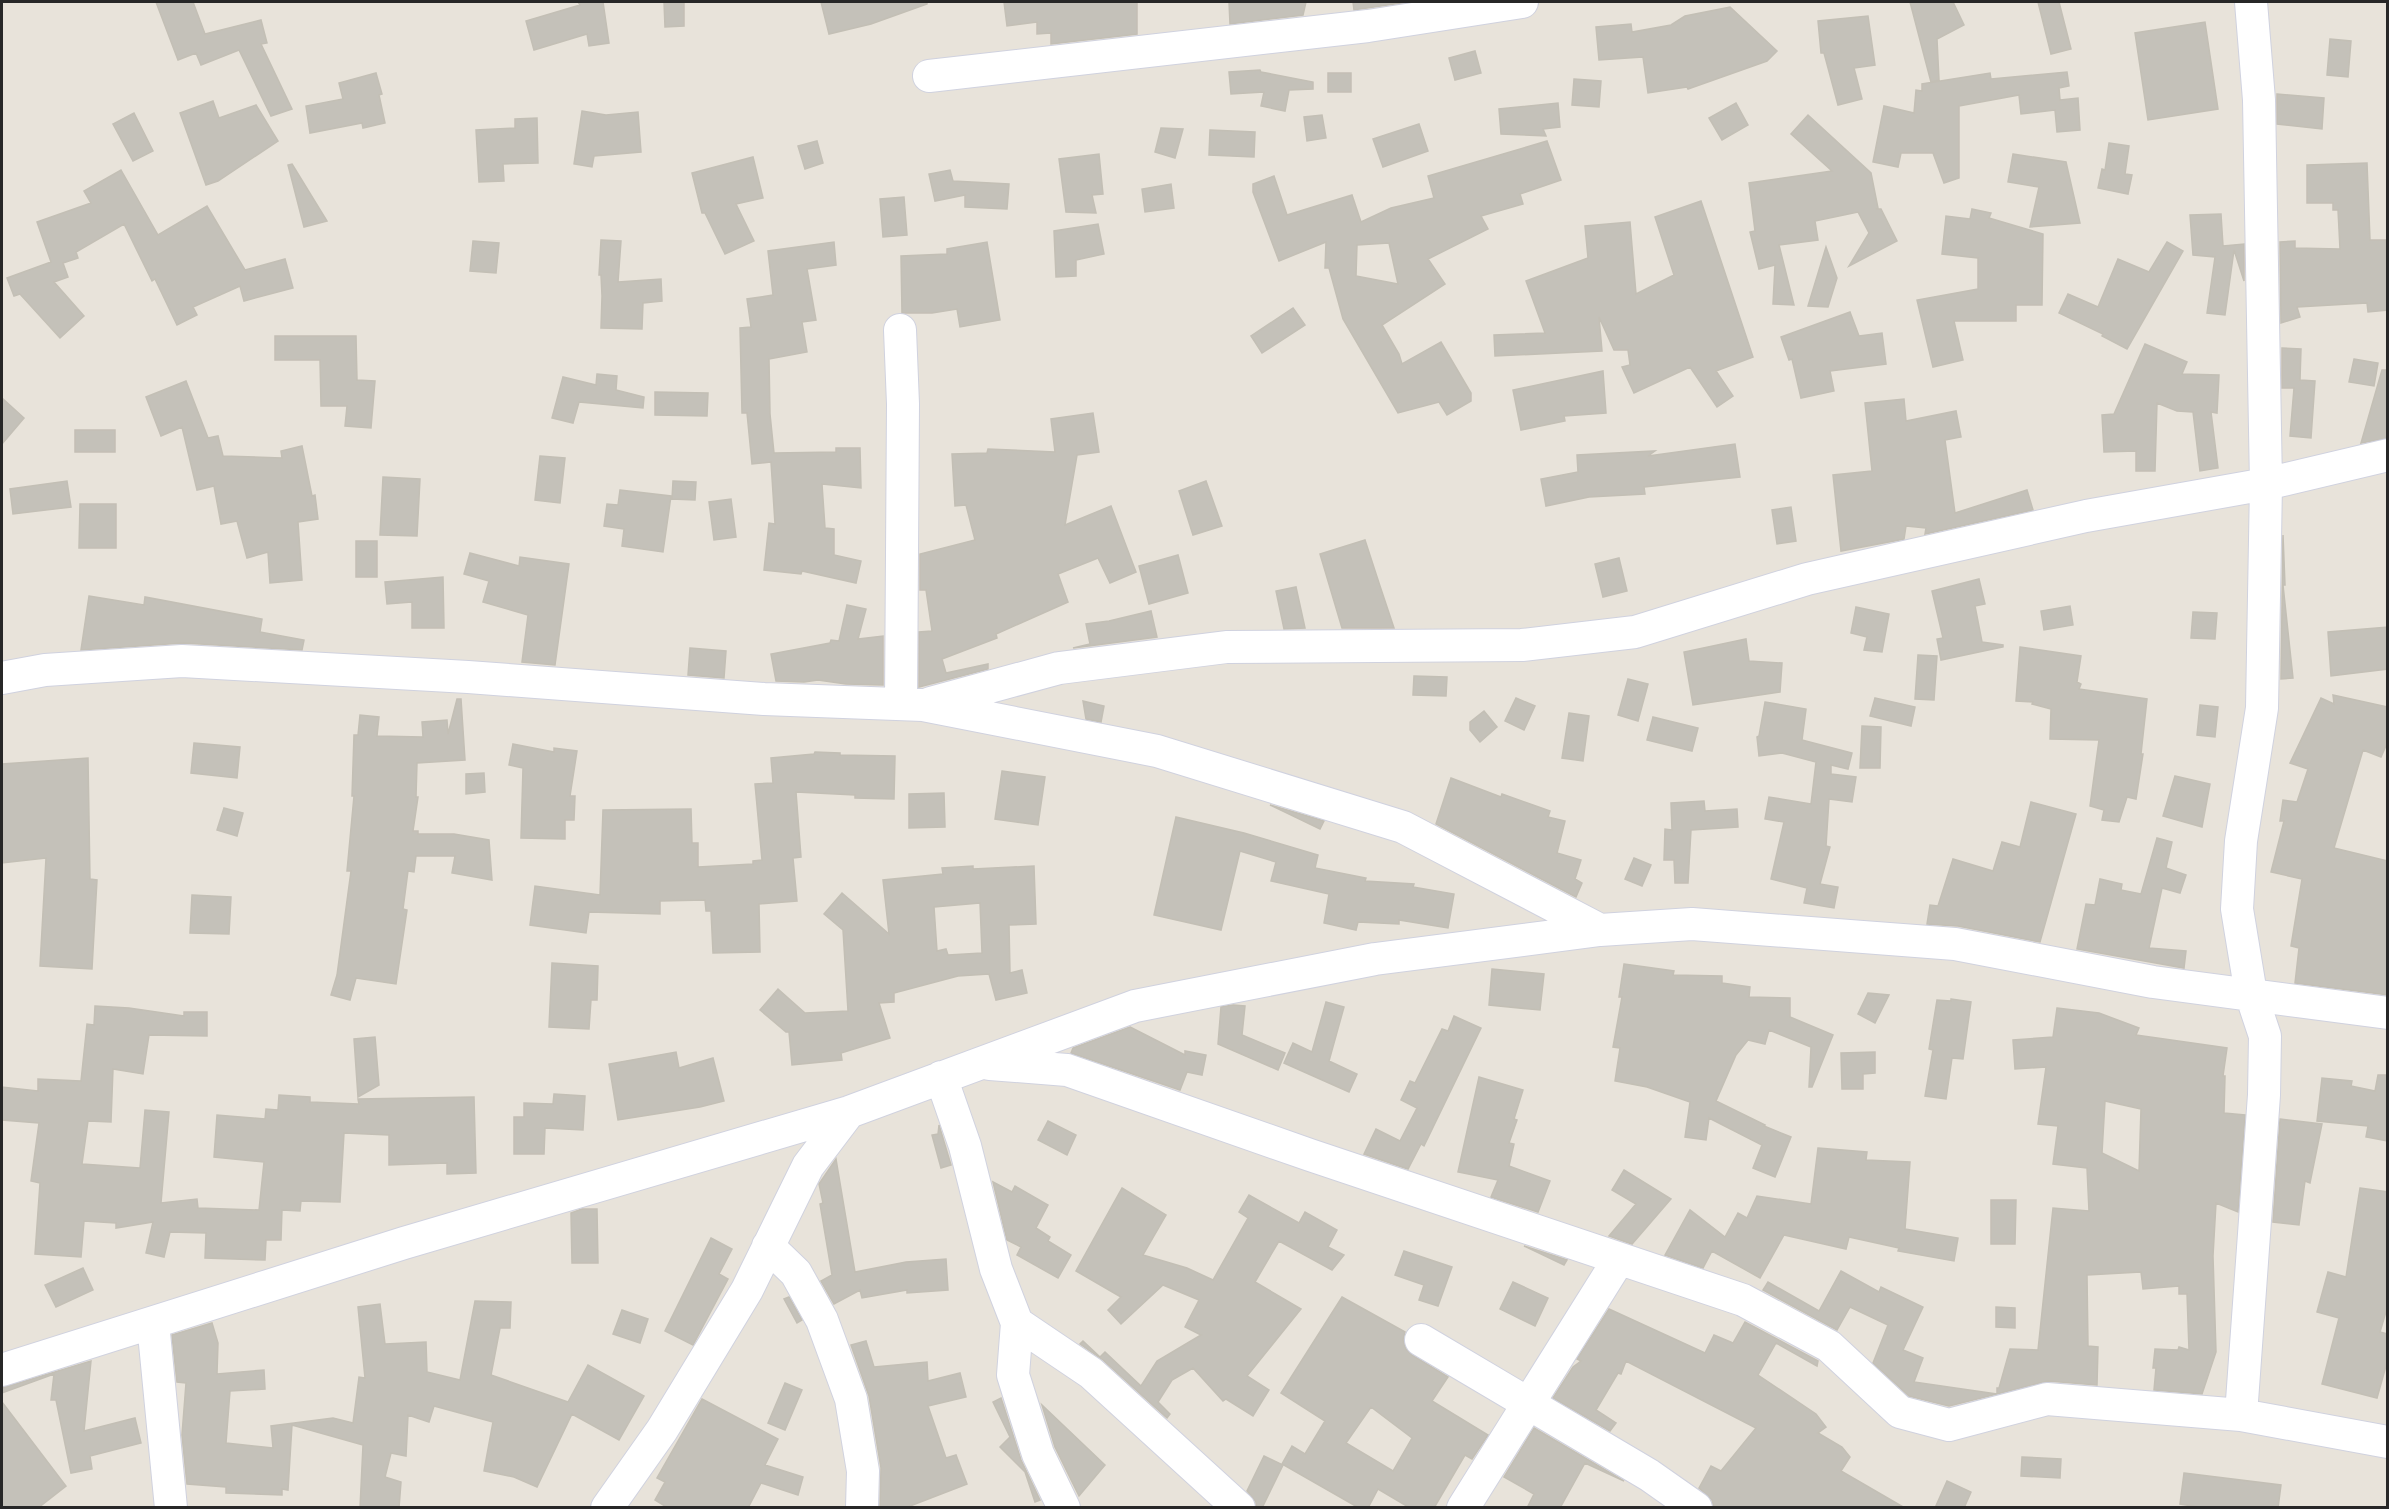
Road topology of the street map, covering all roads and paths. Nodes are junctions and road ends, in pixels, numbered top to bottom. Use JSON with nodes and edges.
{"nodes":[{"id":1,"x":1521,"y":2,"type":"edge"},
{"id":2,"x":2251,"y":2,"type":"edge"},
{"id":3,"x":1366,"y":14,"type":"edge"},
{"id":4,"x":929,"y":76,"type":"dead end"},
{"id":5,"x":900,"y":330,"type":"dead end"},
{"id":6,"x":2388,"y":455,"type":"edge"},
{"id":7,"x":2266,"y":484,"type":"junction"},
{"id":8,"x":2,"y":678,"type":"edge"},
{"id":9,"x":912,"y":705,"type":"junction"},
{"id":10,"x":1600,"y":930,"type":"junction"},
{"id":11,"x":2251,"y":994,"type":"junction"},
{"id":12,"x":2388,"y":1013,"type":"edge"},
{"id":13,"x":978,"y":1063,"type":"junction"},
{"id":14,"x":941,"y":1077,"type":"junction"},
{"id":15,"x":849,"y":1112,"type":"junction"},
{"id":16,"x":768,"y":1246,"type":"junction"},
{"id":17,"x":1619,"y":1259,"type":"junction"},
{"id":18,"x":153,"y":1323,"type":"junction"},
{"id":19,"x":1017,"y":1323,"type":"junction"},
{"id":20,"x":1421,"y":1340,"type":"dead end"},
{"id":21,"x":2,"y":1370,"type":"edge"},
{"id":22,"x":1529,"y":1404,"type":"junction"},
{"id":23,"x":2241,"y":1414,"type":"junction"},
{"id":24,"x":2388,"y":1442,"type":"edge"},
{"id":25,"x":171,"y":1508,"type":"edge"},
{"id":26,"x":607,"y":1508,"type":"edge"},
{"id":27,"x":862,"y":1508,"type":"edge"},
{"id":28,"x":1064,"y":1508,"type":"edge"},
{"id":29,"x":1239,"y":1508,"type":"edge"},
{"id":30,"x":1464,"y":1508,"type":"edge"},
{"id":31,"x":1696,"y":1508,"type":"edge"}],
"edges":[{"from":1,"to":3,"type":"street"},
{"from":2,"to":7,"type":"street"},
{"from":3,"to":4,"type":"street"},
{"from":5,"to":9,"type":"street"},
{"from":6,"to":7,"type":"street"},
{"from":7,"to":9,"type":"street"},
{"from":7,"to":11,"type":"street"},
{"from":8,"to":9,"type":"street"},
{"from":9,"to":10,"type":"street"},
{"from":10,"to":11,"type":"street"},
{"from":10,"to":13,"type":"street"},
{"from":11,"to":12,"type":"street"},
{"from":11,"to":23,"type":"street"},
{"from":13,"to":14,"type":"street"},
{"from":13,"to":17,"type":"street"},
{"from":14,"to":15,"type":"street"},
{"from":14,"to":19,"type":"street"},
{"from":15,"to":16,"type":"street"},
{"from":15,"to":18,"type":"street"},
{"from":16,"to":26,"type":"street"},
{"from":16,"to":27,"type":"street"},
{"from":17,"to":22,"type":"street"},
{"from":17,"to":23,"type":"street"},
{"from":18,"to":21,"type":"street"},
{"from":18,"to":25,"type":"street"},
{"from":19,"to":28,"type":"street"},
{"from":19,"to":29,"type":"street"},
{"from":20,"to":22,"type":"street"},
{"from":22,"to":30,"type":"street"},
{"from":22,"to":31,"type":"street"},
{"from":23,"to":24,"type":"street"}]}
